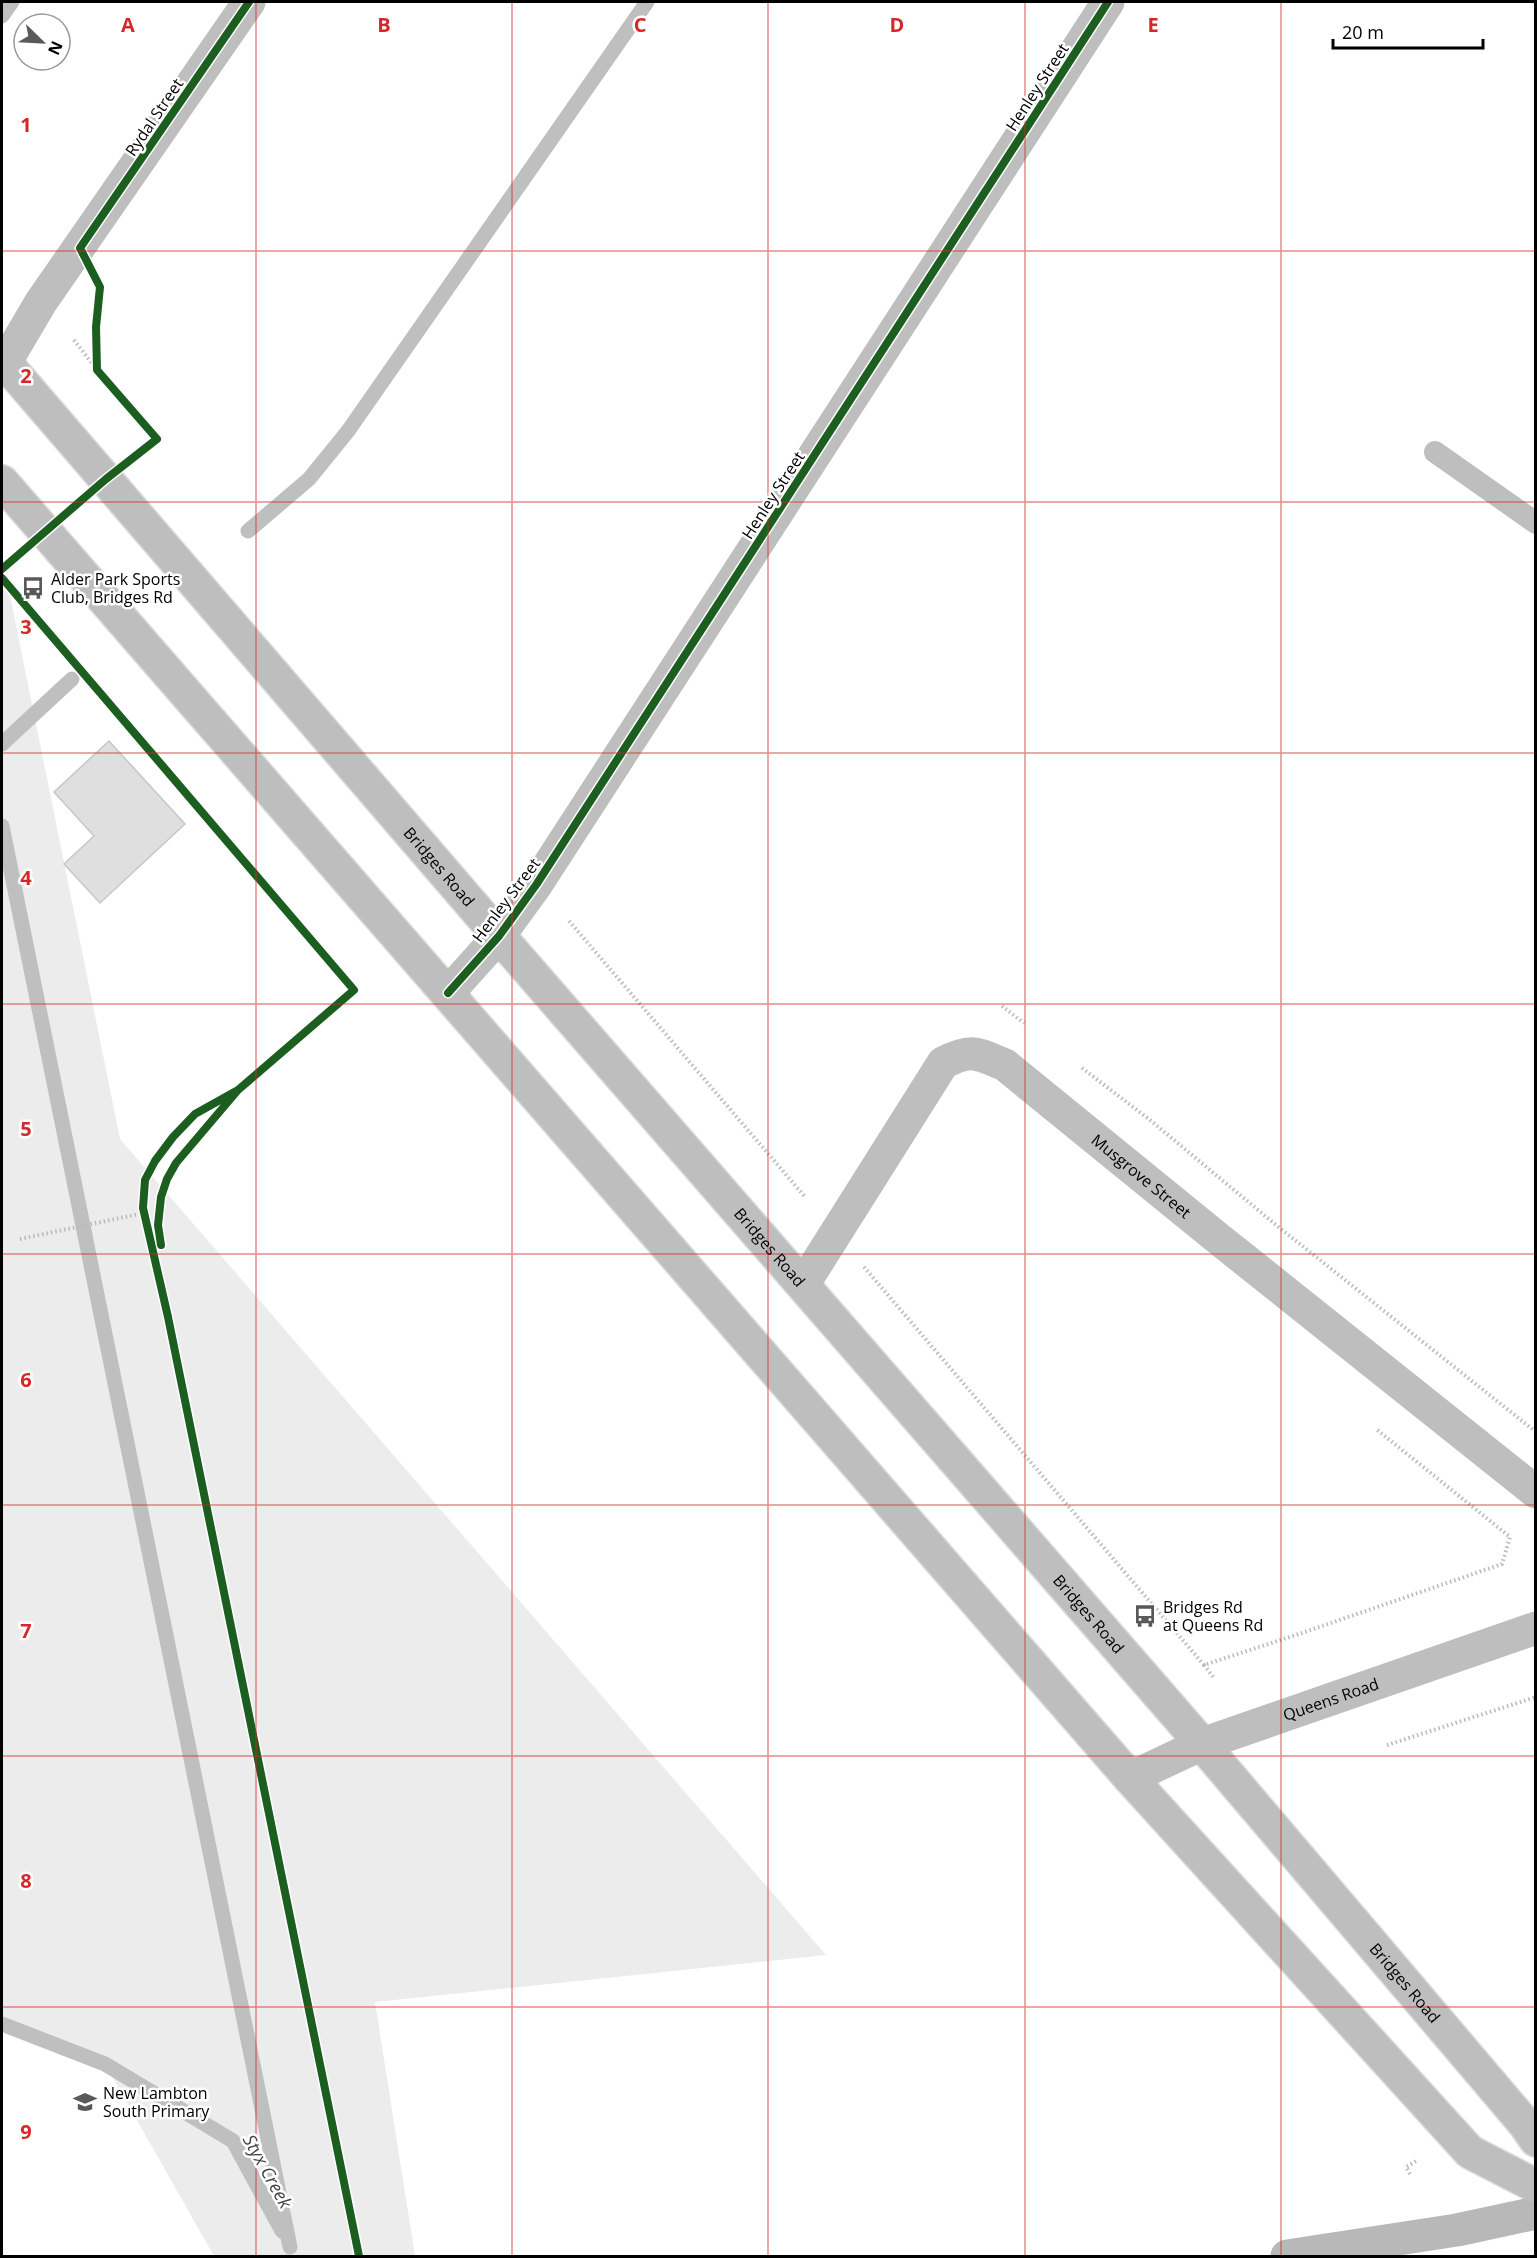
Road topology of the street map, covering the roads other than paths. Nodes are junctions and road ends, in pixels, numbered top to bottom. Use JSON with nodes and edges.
{"nodes":[{"id":1,"x":249,"y":2,"type":"edge"},
{"id":2,"x":1108,"y":2,"type":"edge"},
{"id":3,"x":3,"y":361,"type":"edge"},
{"id":4,"x":1435,"y":452,"type":"dead end"},
{"id":5,"x":2,"y":482,"type":"edge"},
{"id":6,"x":1536,"y":523,"type":"edge"},
{"id":7,"x":499,"y":936,"type":"junction"},
{"id":8,"x":448,"y":993,"type":"junction"},
{"id":9,"x":803,"y":1285,"type":"junction"},
{"id":10,"x":1536,"y":1492,"type":"edge"},
{"id":11,"x":1536,"y":1628,"type":"edge"},
{"id":12,"x":1202,"y":1744,"type":"junction"},
{"id":13,"x":1130,"y":1778,"type":"junction"},
{"id":14,"x":1536,"y":2140,"type":"edge"},
{"id":15,"x":1536,"y":2186,"type":"edge"},
{"id":16,"x":1536,"y":2213,"type":"edge"},
{"id":17,"x":1287,"y":2256,"type":"edge"}],
"edges":[{"from":1,"to":3,"type":"main road","name":"Rydal Street"},
{"from":2,"to":7,"type":"main road","name":"Henley Street"},
{"from":3,"to":7,"type":"main road","name":"Bridges Road"},
{"from":4,"to":6,"type":"lane"},
{"from":5,"to":8,"type":"main road"},
{"from":7,"to":8,"type":"main road","name":"Henley Street"},
{"from":7,"to":9,"type":"main road","name":"Bridges Road"},
{"from":8,"to":13,"type":"main road"},
{"from":9,"to":10,"type":"main road","name":"Musgrove Street"},
{"from":9,"to":12,"type":"main road","name":"Bridges Road"},
{"from":11,"to":12,"type":"main road","name":"Queens Road"},
{"from":12,"to":13,"type":"main road","name":"Queens Road"},
{"from":12,"to":14,"type":"main road","name":"Bridges Road"},
{"from":13,"to":15,"type":"main road"},
{"from":16,"to":17,"type":"main road"}]}
